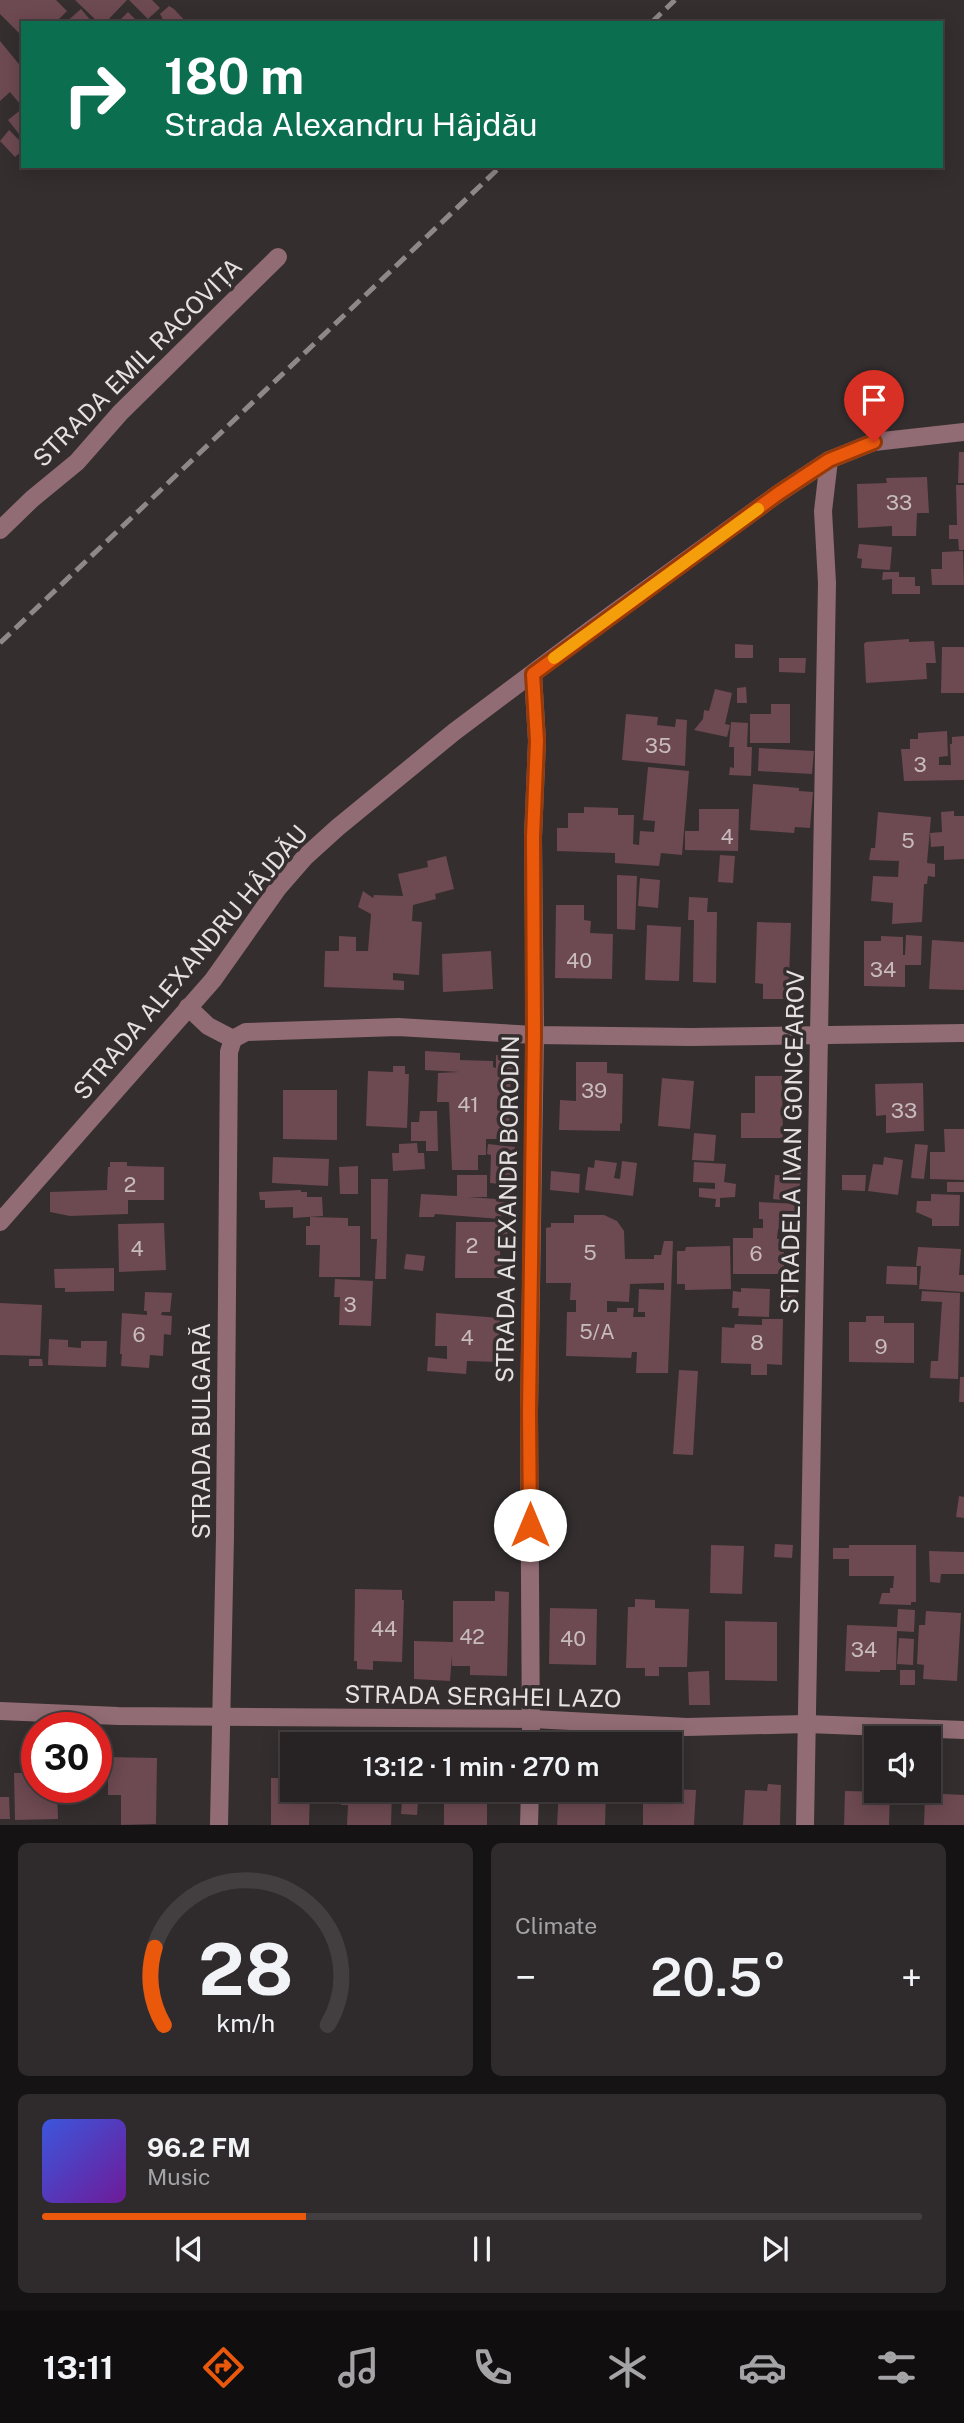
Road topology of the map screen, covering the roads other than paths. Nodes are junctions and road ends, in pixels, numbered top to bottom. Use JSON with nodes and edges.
{"nodes":[{"id":1,"x":278,"y":257,"type":"dead end"},
{"id":2,"x":964,"y":432,"type":"edge"},
{"id":3,"x":829,"y":460,"type":"junction"},
{"id":4,"x":0,"y":530,"type":"edge"},
{"id":5,"x":533,"y":674,"type":"junction"},
{"id":6,"x":188,"y":1007,"type":"junction"},
{"id":7,"x":964,"y":1032,"type":"edge"},
{"id":8,"x":818,"y":1034,"type":"junction"},
{"id":9,"x":534,"y":1035,"type":"junction"},
{"id":10,"x":233,"y":1039,"type":"junction"},
{"id":11,"x":0,"y":1222,"type":"edge"},
{"id":12,"x":0,"y":1711,"type":"edge"},
{"id":13,"x":222,"y":1716,"type":"junction"},
{"id":14,"x":532,"y":1719,"type":"junction"},
{"id":15,"x":807,"y":1724,"type":"junction"},
{"id":16,"x":964,"y":1730,"type":"edge"},
{"id":17,"x":532,"y":1732,"type":"edge"},
{"id":18,"x":530,"y":1802,"type":"edge"},
{"id":19,"x":219,"y":1825,"type":"edge"},
{"id":20,"x":529,"y":1825,"type":"edge"},
{"id":21,"x":805,"y":1825,"type":"edge"}],
"edges":[{"from":1,"to":4,"type":"street","name":"STRADA EMIL RACOVIȚA"},
{"from":2,"to":3,"type":"street","name":"STRADA ALEXANDRU HÂJDĂU"},
{"from":3,"to":5,"type":"street","name":"STRADA ALEXANDRU HÂJDĂU"},
{"from":3,"to":8,"type":"street","name":"STRADELA IVAN GONCEAROV"},
{"from":5,"to":6,"type":"street","name":"STRADA ALEXANDRU HÂJDĂU"},
{"from":5,"to":9,"type":"street","name":"STRADA ALEXANDR BORODIN"},
{"from":6,"to":10,"type":"street"},
{"from":6,"to":11,"type":"street","name":"STRADA ALEXANDRU HÂJDĂU"},
{"from":7,"to":8,"type":"street"},
{"from":8,"to":9,"type":"street"},
{"from":8,"to":15,"type":"street","name":"STRADELA IVAN GONCEAROV"},
{"from":9,"to":10,"type":"street"},
{"from":9,"to":14,"type":"street","name":"STRADA ALEXANDR BORODIN"},
{"from":10,"to":13,"type":"street","name":"STRADA BULGARĂ"},
{"from":12,"to":13,"type":"street","name":"STRADA SERGHEI LAZO"},
{"from":13,"to":14,"type":"street","name":"STRADA SERGHEI LAZO"},
{"from":13,"to":19,"type":"street","name":"STRADA BULGARĂ"},
{"from":14,"to":15,"type":"street","name":"STRADA SERGHEI LAZO"},
{"from":14,"to":17,"type":"street","name":"STRADA ALEXANDR BORODIN"},
{"from":15,"to":16,"type":"street","name":"STRADA SERGHEI LAZO"},
{"from":15,"to":21,"type":"street","name":"STRADELA IVAN GONCEAROV"},
{"from":18,"to":20,"type":"street"}]}
